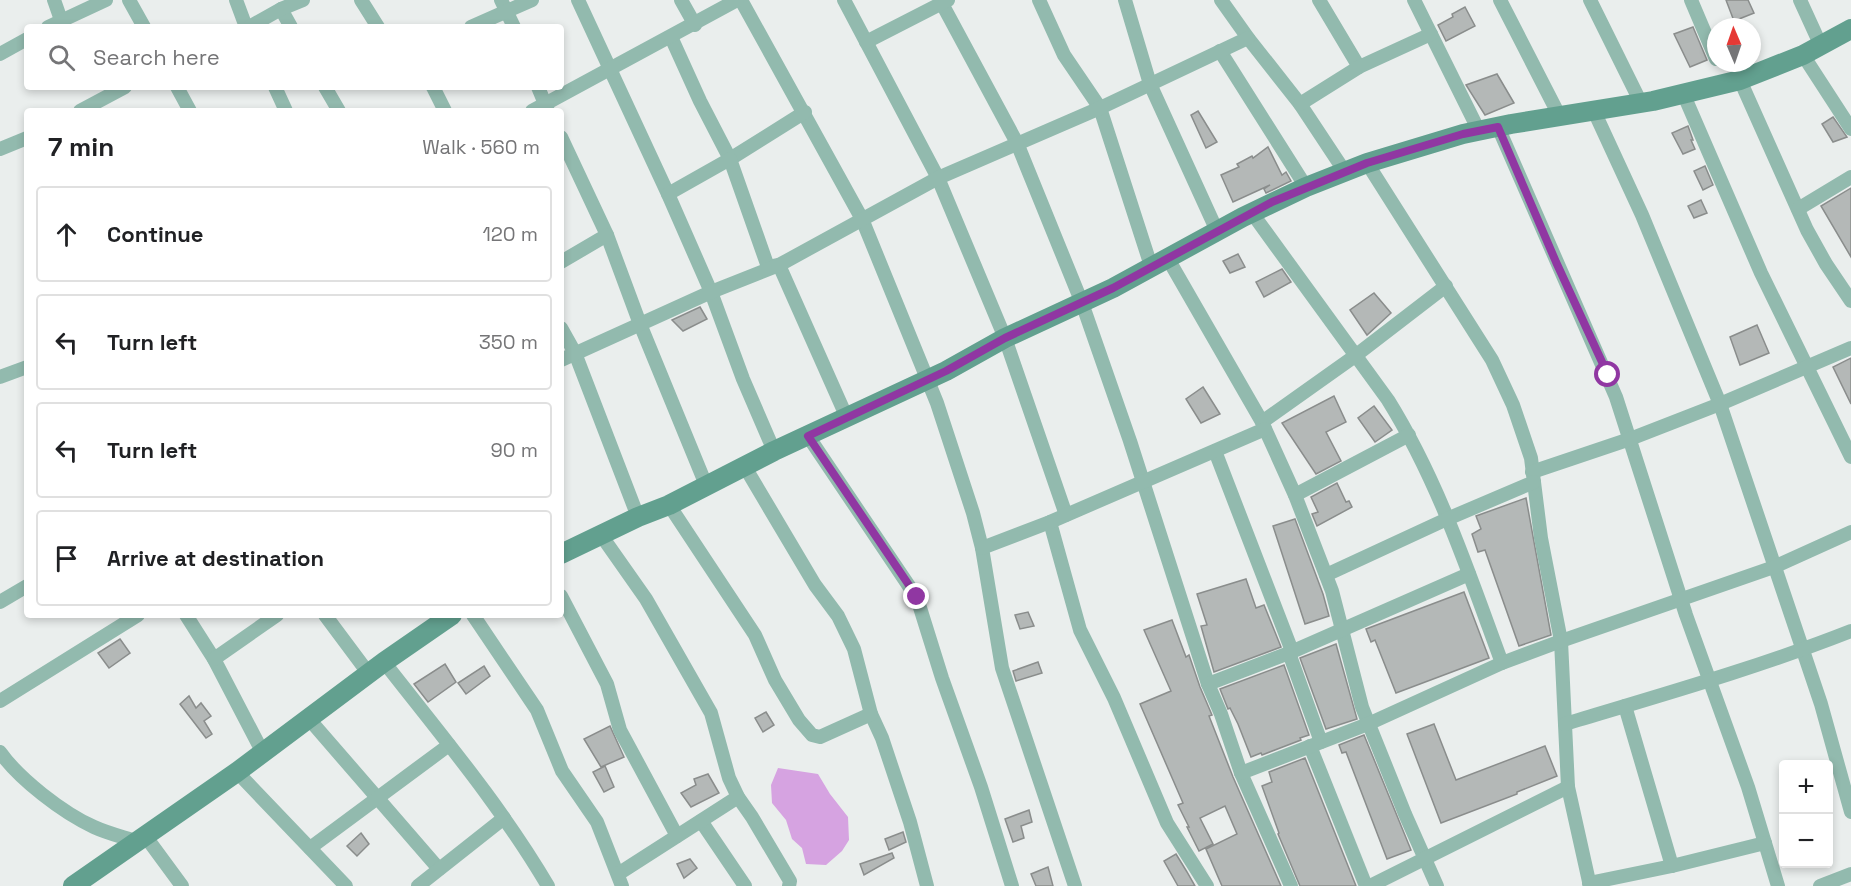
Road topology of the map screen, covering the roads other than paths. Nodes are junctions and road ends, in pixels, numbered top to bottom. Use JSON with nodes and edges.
{"nodes":[{"id":1,"x":54,"y":0,"type":"edge"},
{"id":2,"x":106,"y":0,"type":"edge"},
{"id":3,"x":129,"y":0,"type":"edge"},
{"id":4,"x":236,"y":0,"type":"edge"},
{"id":5,"x":303,"y":0,"type":"edge"},
{"id":6,"x":361,"y":0,"type":"edge"},
{"id":7,"x":532,"y":0,"type":"edge"},
{"id":8,"x":578,"y":0,"type":"edge"},
{"id":9,"x":681,"y":0,"type":"edge"},
{"id":10,"x":739,"y":0,"type":"edge"},
{"id":11,"x":844,"y":0,"type":"edge"},
{"id":12,"x":1039,"y":0,"type":"edge"},
{"id":13,"x":1125,"y":0,"type":"edge"},
{"id":14,"x":1318,"y":0,"type":"edge"},
{"id":15,"x":1414,"y":0,"type":"edge"},
{"id":16,"x":1500,"y":0,"type":"edge"},
{"id":17,"x":1590,"y":0,"type":"edge"},
{"id":18,"x":1691,"y":0,"type":"edge"},
{"id":19,"x":1800,"y":0,"type":"edge"},
{"id":20,"x":943,"y":1,"type":"edge"},
{"id":21,"x":1227,"y":2,"type":"edge"},
{"id":22,"x":505,"y":6,"type":"edge"},
{"id":23,"x":281,"y":9,"type":"junction"},
{"id":24,"x":62,"y":20,"type":"junction"},
{"id":25,"x":54,"y":24,"type":"edge"},
{"id":26,"x":142,"y":24,"type":"edge"},
{"id":27,"x":247,"y":24,"type":"edge"},
{"id":28,"x":254,"y":24,"type":"edge"},
{"id":29,"x":289,"y":24,"type":"edge"},
{"id":30,"x":376,"y":24,"type":"edge"},
{"id":31,"x":476,"y":24,"type":"edge"},
{"id":32,"x":513,"y":24,"type":"edge"},
{"id":33,"x":695,"y":25,"type":"junction"},
{"id":34,"x":1851,"y":29,"type":"edge"},
{"id":35,"x":1431,"y":34,"type":"junction"},
{"id":36,"x":671,"y":37,"type":"junction"},
{"id":37,"x":1248,"y":38,"type":"junction"},
{"id":38,"x":1707,"y":38,"type":"edge"},
{"id":39,"x":24,"y":41,"type":"edge"},
{"id":40,"x":866,"y":42,"type":"junction"},
{"id":41,"x":1220,"y":51,"type":"junction"},
{"id":42,"x":1812,"y":51,"type":"junction"},
{"id":43,"x":0,"y":54,"type":"edge"},
{"id":44,"x":1359,"y":67,"type":"junction"},
{"id":45,"x":610,"y":68,"type":"junction"},
{"id":46,"x":1725,"y":72,"type":"edge"},
{"id":47,"x":1733,"y":82,"type":"junction"},
{"id":48,"x":1150,"y":84,"type":"junction"},
{"id":49,"x":119,"y":90,"type":"edge"},
{"id":50,"x":179,"y":90,"type":"edge"},
{"id":51,"x":276,"y":90,"type":"edge"},
{"id":52,"x":328,"y":90,"type":"edge"},
{"id":53,"x":434,"y":90,"type":"edge"},
{"id":54,"x":539,"y":90,"type":"edge"},
{"id":55,"x":1683,"y":93,"type":"junction"},
{"id":56,"x":1641,"y":103,"type":"junction"},
{"id":57,"x":1300,"y":104,"type":"junction"},
{"id":58,"x":546,"y":107,"type":"edge"},
{"id":59,"x":86,"y":108,"type":"edge"},
{"id":60,"x":188,"y":108,"type":"edge"},
{"id":61,"x":281,"y":108,"type":"edge"},
{"id":62,"x":337,"y":108,"type":"edge"},
{"id":63,"x":444,"y":108,"type":"edge"},
{"id":64,"x":1100,"y":108,"type":"junction"},
{"id":65,"x":1594,"y":111,"type":"junction"},
{"id":66,"x":805,"y":112,"type":"junction"},
{"id":67,"x":1560,"y":117,"type":"junction"},
{"id":68,"x":1489,"y":129,"type":"junction"},
{"id":69,"x":1851,"y":129,"type":"edge"},
{"id":70,"x":24,"y":139,"type":"edge"},
{"id":71,"x":564,"y":143,"type":"edge"},
{"id":72,"x":1017,"y":143,"type":"junction"},
{"id":73,"x":0,"y":148,"type":"edge"},
{"id":74,"x":730,"y":159,"type":"junction"},
{"id":75,"x":1367,"y":163,"type":"junction"},
{"id":76,"x":1345,"y":172,"type":"junction"},
{"id":77,"x":1851,"y":177,"type":"edge"},
{"id":78,"x":938,"y":178,"type":"junction"},
{"id":79,"x":1306,"y":187,"type":"junction"},
{"id":80,"x":668,"y":194,"type":"junction"},
{"id":81,"x":1798,"y":208,"type":"junction"},
{"id":82,"x":1252,"y":213,"type":"junction"},
{"id":83,"x":862,"y":219,"type":"junction"},
{"id":84,"x":1217,"y":231,"type":"junction"},
{"id":85,"x":608,"y":235,"type":"junction"},
{"id":86,"x":564,"y":260,"type":"edge"},
{"id":87,"x":1159,"y":262,"type":"junction"},
{"id":88,"x":779,"y":266,"type":"junction"},
{"id":89,"x":1446,"y":286,"type":"junction"},
{"id":90,"x":711,"y":292,"type":"junction"},
{"id":91,"x":1851,"y":301,"type":"edge"},
{"id":92,"x":1082,"y":303,"type":"junction"},
{"id":93,"x":640,"y":324,"type":"junction"},
{"id":94,"x":564,"y":333,"type":"edge"},
{"id":95,"x":1005,"y":338,"type":"junction"},
{"id":96,"x":1851,"y":348,"type":"edge"},
{"id":97,"x":575,"y":352,"type":"junction"},
{"id":98,"x":1355,"y":356,"type":"junction"},
{"id":99,"x":564,"y":358,"type":"edge"},
{"id":100,"x":1808,"y":366,"type":"junction"},
{"id":101,"x":24,"y":368,"type":"edge"},
{"id":102,"x":0,"y":377,"type":"edge"},
{"id":103,"x":927,"y":379,"type":"junction"},
{"id":104,"x":1720,"y":404,"type":"junction"},
{"id":105,"x":847,"y":418,"type":"junction"},
{"id":106,"x":1264,"y":425,"type":"junction"},
{"id":107,"x":1409,"y":435,"type":"junction"},
{"id":108,"x":808,"y":436,"type":"junction"},
{"id":109,"x":1630,"y":440,"type":"junction"},
{"id":110,"x":774,"y":451,"type":"junction"},
{"id":111,"x":1215,"y":451,"type":"junction"},
{"id":112,"x":1851,"y":457,"type":"edge"},
{"id":113,"x":745,"y":467,"type":"junction"},
{"id":114,"x":1533,"y":477,"type":"junction"},
{"id":115,"x":1141,"y":481,"type":"junction"},
{"id":116,"x":706,"y":485,"type":"junction"},
{"id":117,"x":1295,"y":495,"type":"junction"},
{"id":118,"x":669,"y":505,"type":"junction"},
{"id":119,"x":1066,"y":514,"type":"junction"},
{"id":120,"x":638,"y":517,"type":"junction"},
{"id":121,"x":1447,"y":519,"type":"junction"},
{"id":122,"x":1050,"y":522,"type":"junction"},
{"id":123,"x":1851,"y":532,"type":"edge"},
{"id":124,"x":601,"y":535,"type":"junction"},
{"id":125,"x":982,"y":548,"type":"junction"},
{"id":126,"x":564,"y":553,"type":"edge"},
{"id":127,"x":1774,"y":567,"type":"junction"},
{"id":128,"x":1469,"y":574,"type":"junction"},
{"id":129,"x":1326,"y":575,"type":"junction"},
{"id":130,"x":24,"y":588,"type":"edge"},
{"id":131,"x":1681,"y":600,"type":"junction"},
{"id":132,"x":0,"y":602,"type":"edge"},
{"id":133,"x":564,"y":602,"type":"edge"},
{"id":134,"x":133,"y":618,"type":"edge"},
{"id":135,"x":188,"y":618,"type":"edge"},
{"id":136,"x":273,"y":618,"type":"edge"},
{"id":137,"x":328,"y":618,"type":"edge"},
{"id":138,"x":448,"y":618,"type":"edge"},
{"id":139,"x":475,"y":618,"type":"edge"},
{"id":140,"x":1341,"y":629,"type":"junction"},
{"id":141,"x":1851,"y":632,"type":"edge"},
{"id":142,"x":1561,"y":641,"type":"junction"},
{"id":143,"x":1803,"y":650,"type":"junction"},
{"id":144,"x":1291,"y":652,"type":"junction"},
{"id":145,"x":214,"y":659,"type":"junction"},
{"id":146,"x":1502,"y":663,"type":"junction"},
{"id":147,"x":376,"y":668,"type":"junction"},
{"id":148,"x":1710,"y":681,"type":"junction"},
{"id":149,"x":1208,"y":684,"type":"junction"},
{"id":150,"x":0,"y":700,"type":"edge"},
{"id":151,"x":1625,"y":706,"type":"junction"},
{"id":152,"x":871,"y":714,"type":"junction"},
{"id":153,"x":309,"y":719,"type":"junction"},
{"id":154,"x":1368,"y":724,"type":"junction"},
{"id":155,"x":1565,"y":724,"type":"junction"},
{"id":156,"x":1315,"y":744,"type":"junction"},
{"id":157,"x":449,"y":745,"type":"junction"},
{"id":158,"x":0,"y":752,"type":"edge"},
{"id":159,"x":263,"y":753,"type":"junction"},
{"id":160,"x":237,"y":772,"type":"junction"},
{"id":161,"x":1241,"y":773,"type":"junction"},
{"id":162,"x":1568,"y":787,"type":"junction"},
{"id":163,"x":378,"y":797,"type":"junction"},
{"id":164,"x":738,"y":797,"type":"junction"},
{"id":165,"x":1851,"y":812,"type":"edge"},
{"id":166,"x":504,"y":818,"type":"junction"},
{"id":167,"x":701,"y":821,"type":"junction"},
{"id":168,"x":676,"y":836,"type":"junction"},
{"id":169,"x":142,"y":839,"type":"junction"},
{"id":170,"x":1765,"y":843,"type":"junction"},
{"id":171,"x":310,"y":848,"type":"junction"},
{"id":172,"x":1424,"y":857,"type":"junction"},
{"id":173,"x":1672,"y":866,"type":"junction"},
{"id":174,"x":439,"y":869,"type":"junction"},
{"id":175,"x":1851,"y":874,"type":"edge"},
{"id":176,"x":620,"y":880,"type":"edge"},
{"id":177,"x":922,"y":884,"type":"edge"},
{"id":178,"x":1590,"y":884,"type":"edge"},
{"id":179,"x":73,"y":886,"type":"edge"},
{"id":180,"x":182,"y":886,"type":"edge"},
{"id":181,"x":346,"y":886,"type":"edge"},
{"id":182,"x":418,"y":886,"type":"edge"},
{"id":183,"x":548,"y":886,"type":"edge"},
{"id":184,"x":745,"y":886,"type":"edge"},
{"id":185,"x":789,"y":886,"type":"edge"},
{"id":186,"x":1012,"y":886,"type":"edge"},
{"id":187,"x":1075,"y":886,"type":"edge"},
{"id":188,"x":1207,"y":886,"type":"edge"},
{"id":189,"x":1290,"y":886,"type":"edge"},
{"id":190,"x":1366,"y":886,"type":"edge"},
{"id":191,"x":1370,"y":886,"type":"edge"},
{"id":192,"x":1437,"y":886,"type":"edge"},
{"id":193,"x":1778,"y":886,"type":"edge"},
{"id":194,"x":1820,"y":886,"type":"edge"}],
"edges":[{"from":1,"to":24,"type":"street"},
{"from":2,"to":24,"type":"street"},
{"from":3,"to":26,"type":"street"},
{"from":4,"to":27,"type":"street"},
{"from":5,"to":23,"type":"street"},
{"from":6,"to":30,"type":"street"},
{"from":7,"to":22,"type":"street"},
{"from":8,"to":45,"type":"street"},
{"from":9,"to":33,"type":"street"},
{"from":10,"to":33,"type":"street"},
{"from":10,"to":66,"type":"street"},
{"from":11,"to":40,"type":"street"},
{"from":12,"to":64,"type":"street"},
{"from":13,"to":48,"type":"street"},
{"from":14,"to":44,"type":"street"},
{"from":15,"to":35,"type":"street"},
{"from":16,"to":67,"type":"street"},
{"from":17,"to":56,"type":"street"},
{"from":18,"to":38,"type":"street"},
{"from":19,"to":42,"type":"street"},
{"from":20,"to":40,"type":"street"},
{"from":20,"to":72,"type":"street"},
{"from":21,"to":37,"type":"street"},
{"from":22,"to":31,"type":"street"},
{"from":22,"to":32,"type":"street"},
{"from":23,"to":28,"type":"street"},
{"from":23,"to":29,"type":"street"},
{"from":24,"to":25,"type":"street"},
{"from":33,"to":36,"type":"street"},
{"from":34,"to":42,"type":"street"},
{"from":35,"to":44,"type":"street"},
{"from":35,"to":68,"type":"street"},
{"from":36,"to":45,"type":"street"},
{"from":36,"to":74,"type":"street"},
{"from":37,"to":41,"type":"street"},
{"from":37,"to":57,"type":"street"},
{"from":39,"to":43,"type":"street"},
{"from":40,"to":78,"type":"street"},
{"from":41,"to":48,"type":"street"},
{"from":41,"to":79,"type":"street"},
{"from":42,"to":47,"type":"street"},
{"from":42,"to":69,"type":"street"},
{"from":44,"to":57,"type":"street"},
{"from":45,"to":58,"type":"street"},
{"from":45,"to":80,"type":"street"},
{"from":46,"to":47,"type":"street"},
{"from":47,"to":55,"type":"street"},
{"from":47,"to":81,"type":"street"},
{"from":48,"to":64,"type":"street"},
{"from":48,"to":84,"type":"street"},
{"from":49,"to":59,"type":"street"},
{"from":50,"to":60,"type":"street"},
{"from":51,"to":61,"type":"street"},
{"from":52,"to":62,"type":"street"},
{"from":53,"to":63,"type":"street"},
{"from":54,"to":58,"type":"street"},
{"from":55,"to":56,"type":"street"},
{"from":55,"to":100,"type":"street"},
{"from":56,"to":65,"type":"street"},
{"from":57,"to":76,"type":"street"},
{"from":64,"to":72,"type":"street"},
{"from":64,"to":87,"type":"street"},
{"from":65,"to":67,"type":"street"},
{"from":65,"to":104,"type":"street"},
{"from":66,"to":74,"type":"street"},
{"from":66,"to":83,"type":"street"},
{"from":67,"to":68,"type":"street"},
{"from":68,"to":75,"type":"street"},
{"from":68,"to":109,"type":"street"},
{"from":70,"to":73,"type":"street"},
{"from":71,"to":85,"type":"street"},
{"from":72,"to":78,"type":"street"},
{"from":72,"to":92,"type":"street"},
{"from":74,"to":80,"type":"street"},
{"from":74,"to":88,"type":"street"},
{"from":75,"to":76,"type":"street"},
{"from":75,"to":89,"type":"street"},
{"from":76,"to":79,"type":"street"},
{"from":77,"to":81,"type":"street"},
{"from":78,"to":83,"type":"street"},
{"from":78,"to":95,"type":"street"},
{"from":79,"to":82,"type":"street"},
{"from":80,"to":90,"type":"street"},
{"from":81,"to":91,"type":"street"},
{"from":82,"to":84,"type":"street"},
{"from":82,"to":98,"type":"street"},
{"from":83,"to":88,"type":"street"},
{"from":83,"to":103,"type":"street"},
{"from":84,"to":87,"type":"street"},
{"from":85,"to":86,"type":"street"},
{"from":85,"to":93,"type":"street"},
{"from":87,"to":92,"type":"street"},
{"from":87,"to":106,"type":"street"},
{"from":88,"to":90,"type":"street"},
{"from":88,"to":105,"type":"street"},
{"from":89,"to":98,"type":"street"},
{"from":89,"to":114,"type":"street"},
{"from":90,"to":93,"type":"street"},
{"from":90,"to":110,"type":"street"},
{"from":92,"to":95,"type":"street"},
{"from":92,"to":115,"type":"street"},
{"from":93,"to":97,"type":"street"},
{"from":93,"to":116,"type":"street"},
{"from":94,"to":97,"type":"street"},
{"from":95,"to":103,"type":"street"},
{"from":95,"to":119,"type":"street"},
{"from":96,"to":100,"type":"street"},
{"from":97,"to":99,"type":"street"},
{"from":97,"to":120,"type":"street"},
{"from":98,"to":106,"type":"street"},
{"from":98,"to":107,"type":"street"},
{"from":100,"to":104,"type":"street"},
{"from":100,"to":112,"type":"street"},
{"from":101,"to":102,"type":"street"},
{"from":103,"to":105,"type":"street"},
{"from":103,"to":125,"type":"street"},
{"from":104,"to":109,"type":"street"},
{"from":104,"to":127,"type":"street"},
{"from":105,"to":108,"type":"street"},
{"from":106,"to":111,"type":"street"},
{"from":106,"to":117,"type":"street"},
{"from":107,"to":117,"type":"street"},
{"from":107,"to":121,"type":"street"},
{"from":108,"to":110,"type":"street"},
{"from":108,"to":186,"type":"street"},
{"from":109,"to":114,"type":"street"},
{"from":109,"to":131,"type":"street"},
{"from":110,"to":113,"type":"street"},
{"from":111,"to":115,"type":"street"},
{"from":111,"to":144,"type":"street"},
{"from":113,"to":116,"type":"street"},
{"from":113,"to":152,"type":"street"},
{"from":114,"to":121,"type":"street"},
{"from":114,"to":142,"type":"street"},
{"from":115,"to":119,"type":"street"},
{"from":115,"to":149,"type":"street"},
{"from":116,"to":118,"type":"street"},
{"from":117,"to":129,"type":"street"},
{"from":118,"to":120,"type":"street"},
{"from":118,"to":152,"type":"street"},
{"from":119,"to":122,"type":"street"},
{"from":120,"to":124,"type":"street"},
{"from":121,"to":128,"type":"street"},
{"from":121,"to":129,"type":"street"},
{"from":122,"to":125,"type":"street"},
{"from":122,"to":188,"type":"street"},
{"from":123,"to":127,"type":"street"},
{"from":124,"to":126,"type":"street"},
{"from":124,"to":164,"type":"street"},
{"from":125,"to":187,"type":"street"},
{"from":127,"to":131,"type":"street"},
{"from":127,"to":143,"type":"street"},
{"from":128,"to":140,"type":"street"},
{"from":128,"to":146,"type":"street"},
{"from":129,"to":140,"type":"street"},
{"from":130,"to":132,"type":"street"},
{"from":131,"to":142,"type":"street"},
{"from":131,"to":148,"type":"street"},
{"from":133,"to":168,"type":"street"},
{"from":134,"to":150,"type":"street"},
{"from":135,"to":145,"type":"street"},
{"from":136,"to":145,"type":"street"},
{"from":137,"to":147,"type":"street"},
{"from":138,"to":147,"type":"street"},
{"from":139,"to":176,"type":"street"},
{"from":140,"to":144,"type":"street"},
{"from":140,"to":154,"type":"street"},
{"from":141,"to":143,"type":"street"},
{"from":142,"to":146,"type":"street"},
{"from":142,"to":155,"type":"street"},
{"from":143,"to":148,"type":"street"},
{"from":143,"to":165,"type":"street"},
{"from":144,"to":149,"type":"street"},
{"from":144,"to":156,"type":"street"},
{"from":145,"to":159,"type":"street"},
{"from":146,"to":154,"type":"street"},
{"from":147,"to":153,"type":"street"},
{"from":147,"to":157,"type":"street"},
{"from":148,"to":151,"type":"street"},
{"from":148,"to":170,"type":"street"},
{"from":149,"to":161,"type":"street"},
{"from":151,"to":155,"type":"street"},
{"from":151,"to":173,"type":"street"},
{"from":152,"to":177,"type":"street"},
{"from":153,"to":159,"type":"street"},
{"from":153,"to":163,"type":"street"},
{"from":154,"to":156,"type":"street"},
{"from":154,"to":172,"type":"street"},
{"from":155,"to":162,"type":"street"},
{"from":156,"to":161,"type":"street"},
{"from":156,"to":190,"type":"street"},
{"from":157,"to":163,"type":"street"},
{"from":157,"to":166,"type":"street"},
{"from":158,"to":169,"type":"street"},
{"from":159,"to":160,"type":"street"},
{"from":160,"to":169,"type":"street"},
{"from":160,"to":171,"type":"street"},
{"from":161,"to":189,"type":"street"},
{"from":162,"to":172,"type":"street"},
{"from":162,"to":178,"type":"street"},
{"from":163,"to":171,"type":"street"},
{"from":163,"to":174,"type":"street"},
{"from":164,"to":167,"type":"street"},
{"from":164,"to":185,"type":"street"},
{"from":166,"to":174,"type":"street"},
{"from":166,"to":183,"type":"street"},
{"from":167,"to":168,"type":"street"},
{"from":167,"to":184,"type":"street"},
{"from":168,"to":176,"type":"street"},
{"from":169,"to":179,"type":"street"},
{"from":169,"to":180,"type":"street"},
{"from":170,"to":173,"type":"street"},
{"from":170,"to":193,"type":"street"},
{"from":171,"to":181,"type":"street"},
{"from":172,"to":191,"type":"street"},
{"from":172,"to":192,"type":"street"},
{"from":173,"to":178,"type":"street"},
{"from":174,"to":182,"type":"street"},
{"from":175,"to":194,"type":"street"}]}
